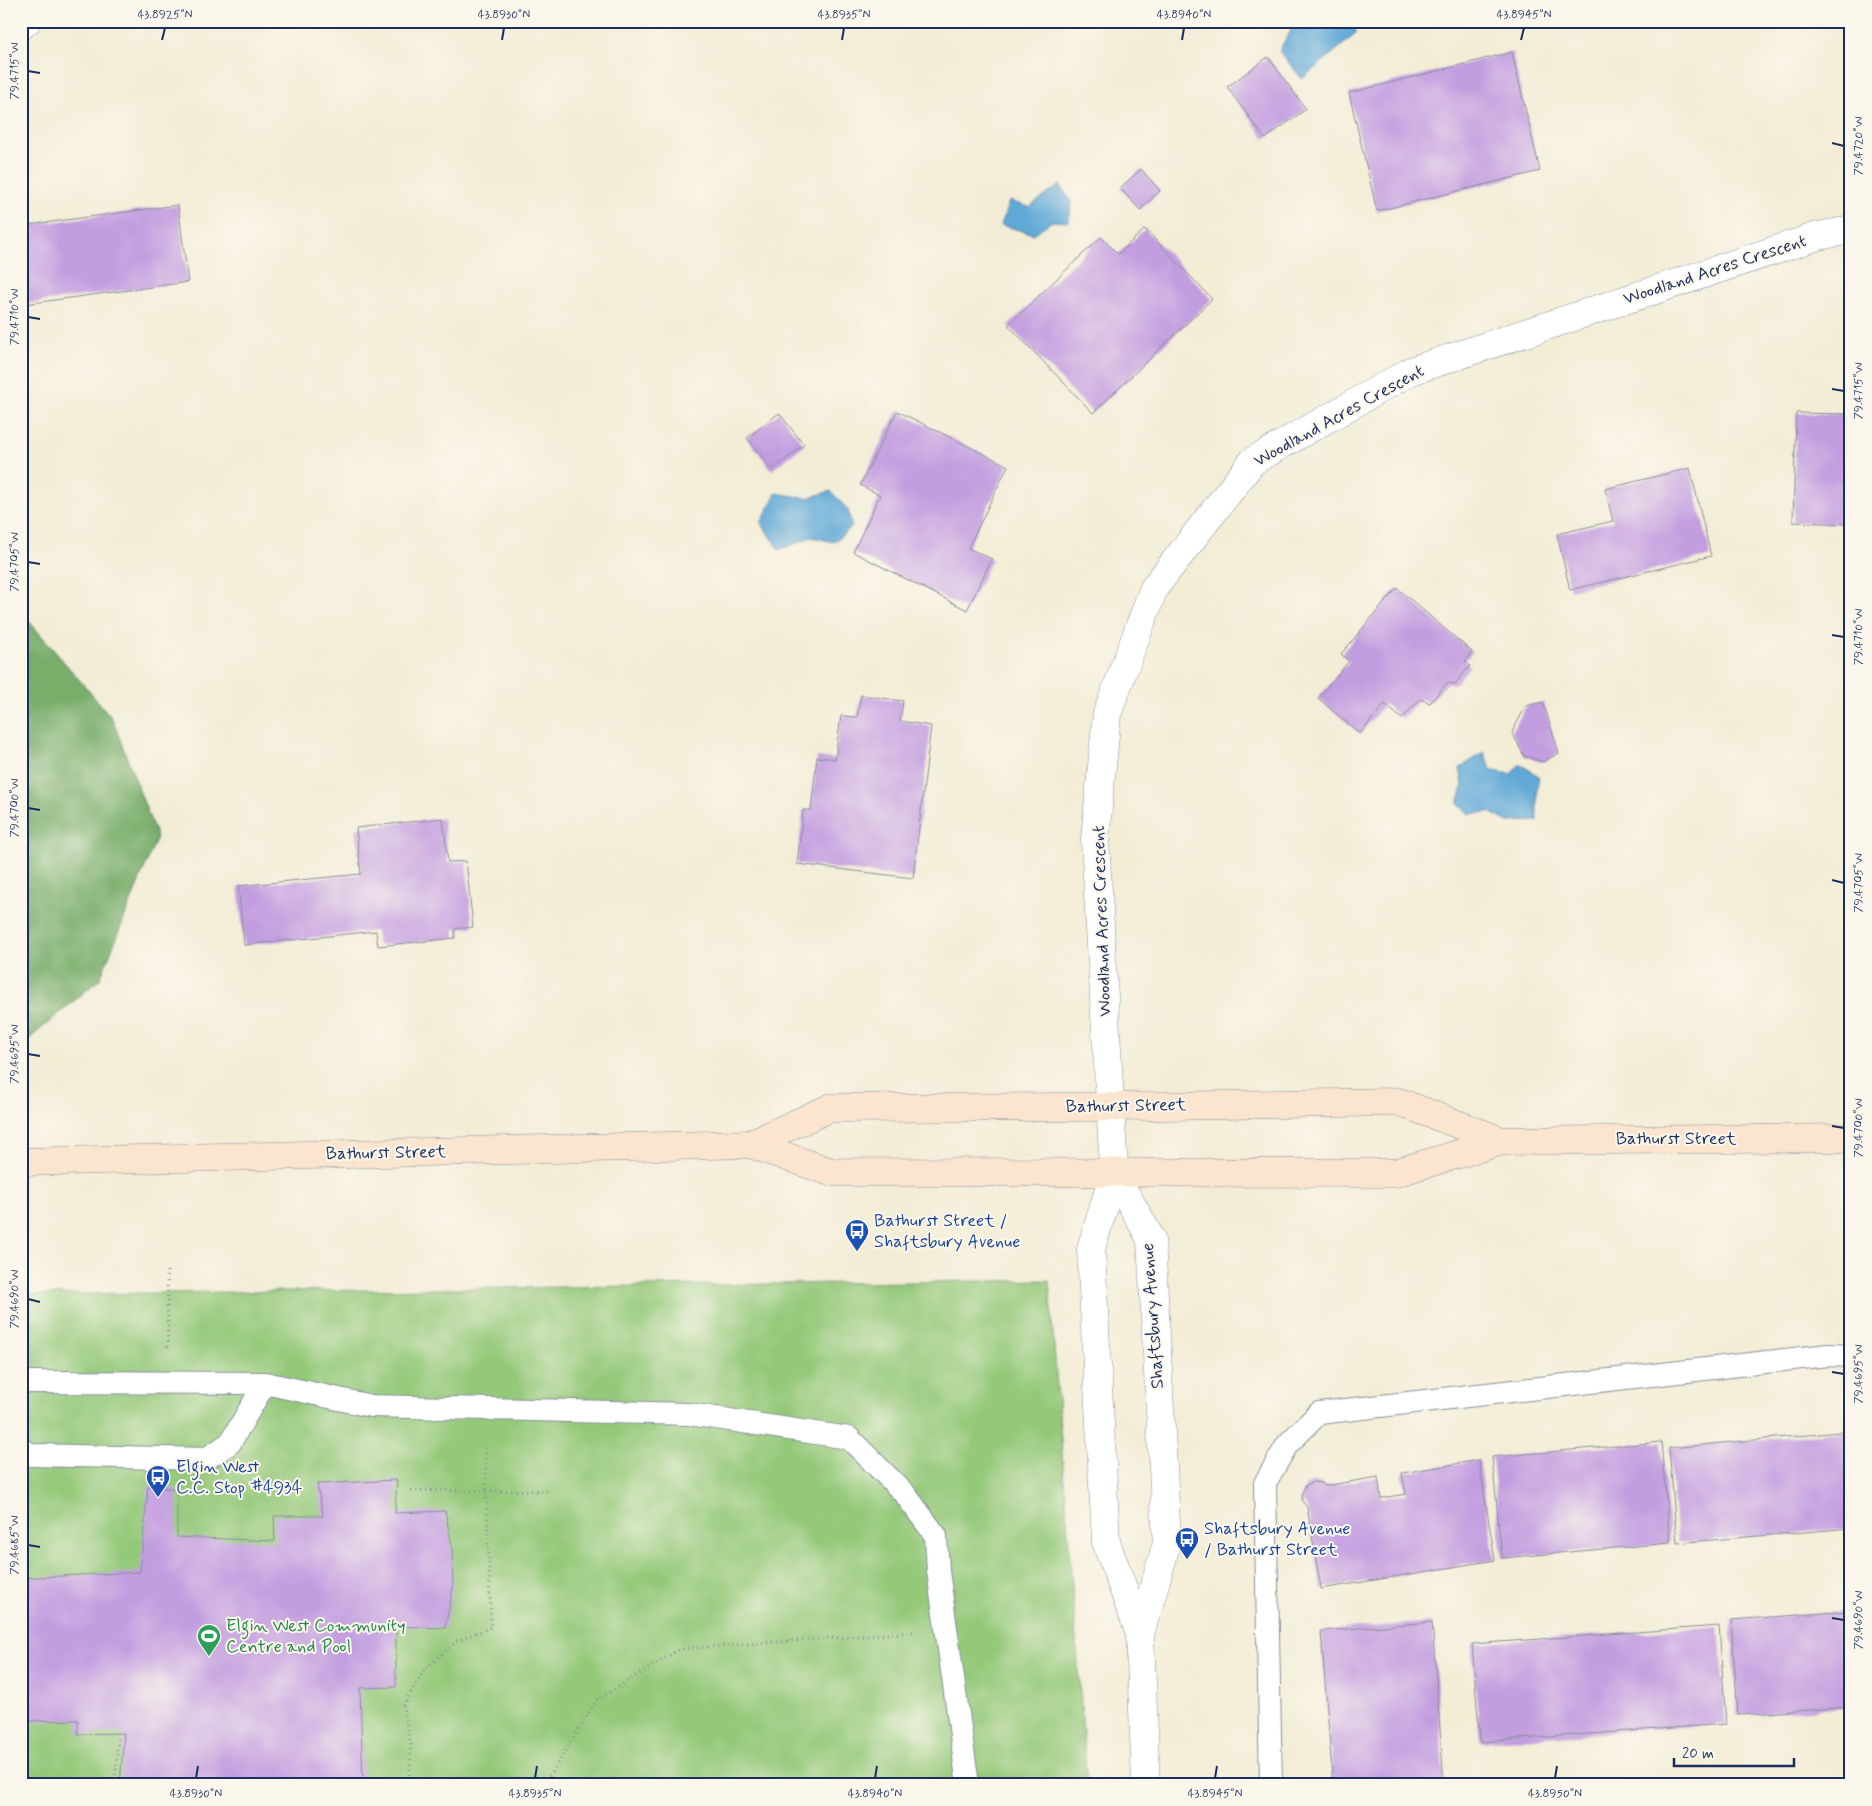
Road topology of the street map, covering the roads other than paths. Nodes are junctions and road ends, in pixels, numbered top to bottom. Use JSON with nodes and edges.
{"nodes":[{"id":1,"x":27,"y":21,"type":"edge"},
{"id":2,"x":21,"y":26,"type":"edge"},
{"id":3,"x":1851,"y":230,"type":"edge"},
{"id":4,"x":1111,"y":1107,"type":"junction"},
{"id":5,"x":1851,"y":1138,"type":"edge"},
{"id":6,"x":1502,"y":1141,"type":"junction"},
{"id":7,"x":750,"y":1144,"type":"junction"},
{"id":8,"x":21,"y":1162,"type":"edge"},
{"id":9,"x":1114,"y":1173,"type":"junction"},
{"id":10,"x":1851,"y":1356,"type":"edge"},
{"id":11,"x":21,"y":1382,"type":"edge"},
{"id":12,"x":264,"y":1383,"type":"junction"},
{"id":13,"x":21,"y":1449,"type":"edge"},
{"id":14,"x":1140,"y":1634,"type":"junction"},
{"id":15,"x":968,"y":1785,"type":"edge"},
{"id":16,"x":1146,"y":1785,"type":"edge"},
{"id":17,"x":1271,"y":1785,"type":"edge"}],
"edges":[{"from":1,"to":2,"type":"street"},
{"from":3,"to":4,"type":"street","name":"Woodland Acres Crescent"},
{"from":4,"to":6,"type":"main road","name":"Bathurst Street"},
{"from":4,"to":7,"type":"main road","name":"Bathurst Street"},
{"from":4,"to":9,"type":"street","name":"Woodland Acres Crescent"},
{"from":5,"to":6,"type":"main road","name":"Bathurst Street"},
{"from":6,"to":9,"type":"main road","name":"Bathurst Street"},
{"from":7,"to":8,"type":"main road","name":"Bathurst Street"},
{"from":7,"to":9,"type":"main road","name":"Bathurst Street"},
{"from":9,"to":14,"type":"street","name":"Shaftsbury Avenue"},
{"from":9,"to":14,"type":"street","name":"Shaftsbury Avenue"},
{"from":10,"to":17,"type":"lane"},
{"from":11,"to":12,"type":"lane"},
{"from":12,"to":13,"type":"lane"},
{"from":12,"to":15,"type":"lane"},
{"from":14,"to":16,"type":"street","name":"Shaftsbury Avenue"}]}
